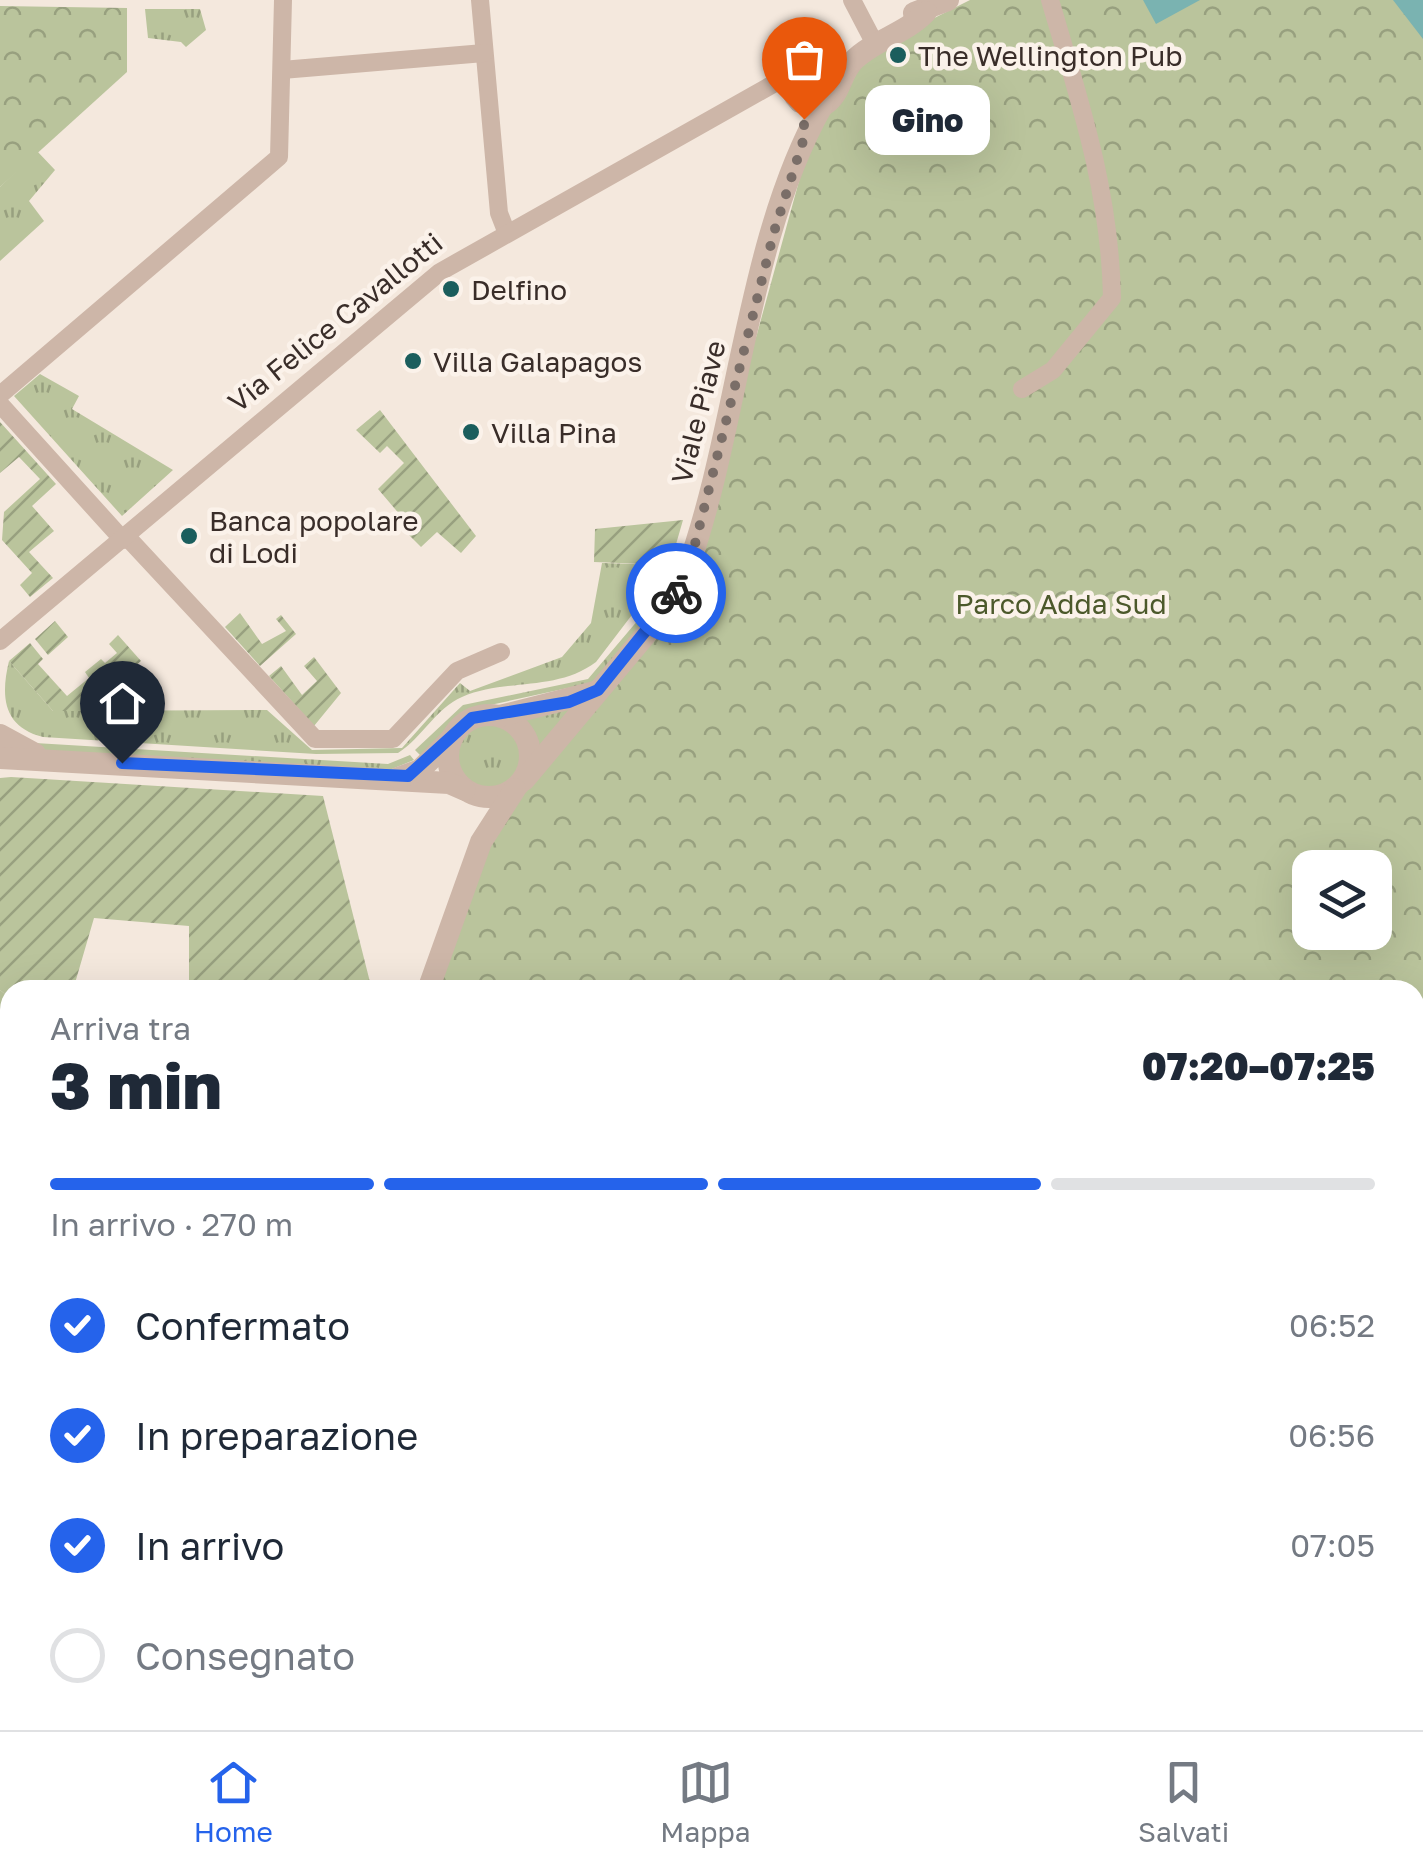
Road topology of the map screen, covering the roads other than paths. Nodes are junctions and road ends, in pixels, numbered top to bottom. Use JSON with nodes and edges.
{"nodes":[{"id":1,"x":283,"y":0,"type":"edge"},
{"id":2,"x":480,"y":0,"type":"edge"},
{"id":3,"x":852,"y":0,"type":"edge"},
{"id":4,"x":948,"y":0,"type":"edge"},
{"id":5,"x":1050,"y":0,"type":"edge"},
{"id":6,"x":873,"y":41,"type":"junction"},
{"id":7,"x":484,"y":53,"type":"junction"},
{"id":8,"x":822,"y":59,"type":"junction"},
{"id":9,"x":282,"y":70,"type":"junction"},
{"id":10,"x":792,"y":74,"type":"junction"},
{"id":11,"x":840,"y":85,"type":"junction"},
{"id":12,"x":746,"y":103,"type":"junction"},
{"id":13,"x":808,"y":103,"type":"junction"},
{"id":14,"x":506,"y":231,"type":"junction"},
{"id":15,"x":1022,"y":389,"type":"dead end"},
{"id":16,"x":0,"y":395,"type":"edge"},
{"id":17,"x":0,"y":404,"type":"edge"},
{"id":18,"x":125,"y":538,"type":"junction"},
{"id":19,"x":3,"y":641,"type":"edge"},
{"id":20,"x":501,"y":652,"type":"dead end"},
{"id":21,"x":609,"y":680,"type":"junction"},
{"id":22,"x":500,"y":716,"type":"junction"},
{"id":23,"x":0,"y":734,"type":"edge"},
{"id":24,"x":452,"y":738,"type":"junction"},
{"id":25,"x":0,"y":758,"type":"edge"},
{"id":26,"x":48,"y":758,"type":"junction"},
{"id":27,"x":384,"y":778,"type":"junction"},
{"id":28,"x":519,"y":784,"type":"junction"},
{"id":29,"x":468,"y":792,"type":"junction"},
{"id":30,"x":481,"y":842,"type":"junction"},
{"id":31,"x":432,"y":980,"type":"edge"}],
"edges":[{"from":1,"to":9,"type":"street"},
{"from":2,"to":7,"type":"street"},
{"from":3,"to":6,"type":"street"},
{"from":4,"to":6,"type":"street"},
{"from":5,"to":15,"type":"street"},
{"from":6,"to":8,"type":"street"},
{"from":6,"to":11,"type":"street"},
{"from":7,"to":9,"type":"street"},
{"from":7,"to":14,"type":"street"},
{"from":8,"to":10,"type":"street"},
{"from":8,"to":11,"type":"street"},
{"from":9,"to":16,"type":"street"},
{"from":10,"to":12,"type":"street","name":"Via Felice Cavallotti"},
{"from":10,"to":13,"type":"street"},
{"from":11,"to":13,"type":"street"},
{"from":12,"to":13,"type":"street","name":"Via Felice Cavallotti"},
{"from":12,"to":14,"type":"street","name":"Via Felice Cavallotti"},
{"from":13,"to":21,"type":"street","name":"Viale Piave"},
{"from":14,"to":18,"type":"street","name":"Via Felice Cavallotti"},
{"from":17,"to":18,"type":"street"},
{"from":18,"to":19,"type":"street","name":"Via Felice Cavallotti"},
{"from":18,"to":20,"type":"street"},
{"from":21,"to":22,"type":"street","name":"Viale Piave"},
{"from":21,"to":28,"type":"street","name":"Viale Piave"},
{"from":22,"to":24,"type":"street","name":"Viale Piave"},
{"from":22,"to":28,"type":"street"},
{"from":23,"to":26,"type":"street"},
{"from":24,"to":27,"type":"street","name":"Viale Piave"},
{"from":24,"to":29,"type":"street"},
{"from":25,"to":26,"type":"street"},
{"from":26,"to":27,"type":"street"},
{"from":27,"to":29,"type":"street"},
{"from":28,"to":29,"type":"street"},
{"from":28,"to":30,"type":"street","name":"Viale Piave"},
{"from":29,"to":30,"type":"street"},
{"from":30,"to":31,"type":"street","name":"Viale Piave"}]}
